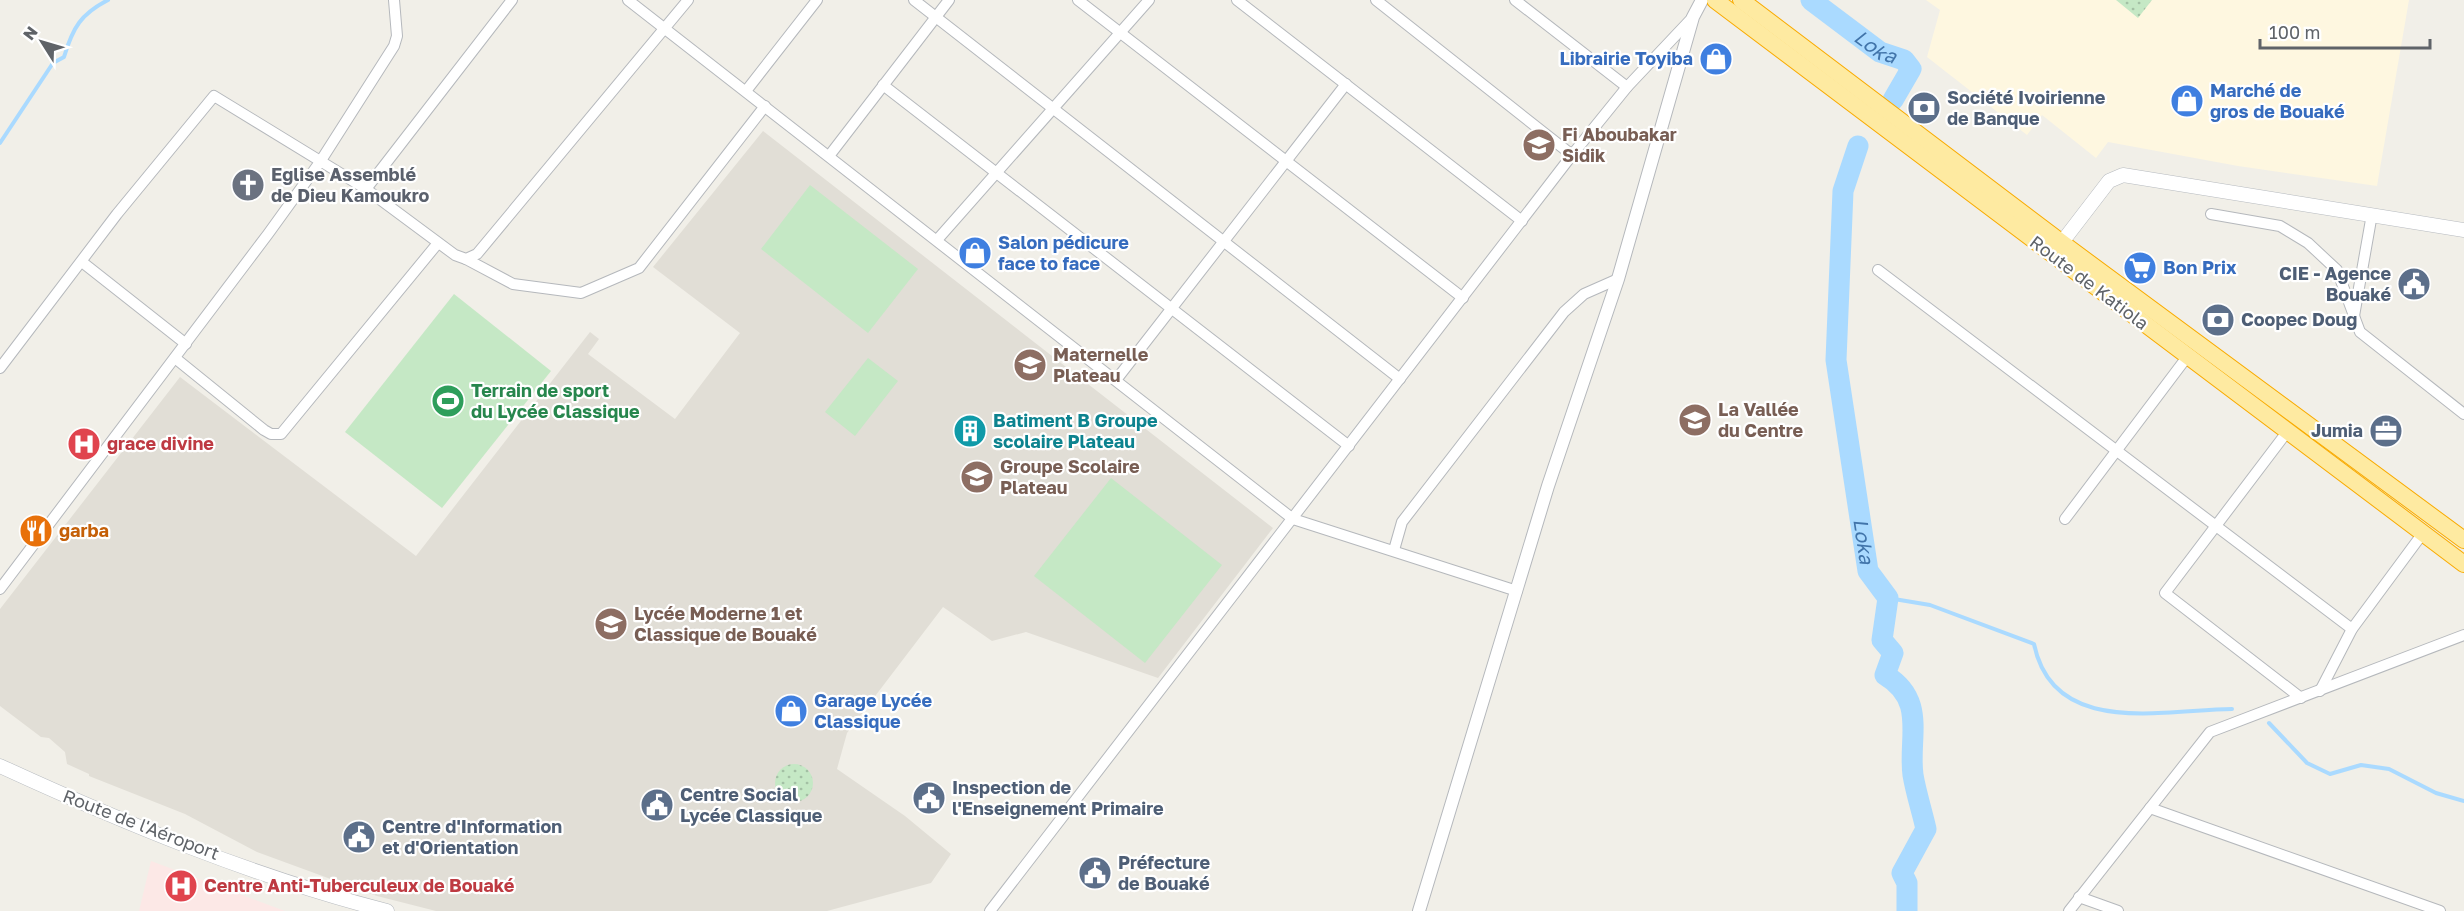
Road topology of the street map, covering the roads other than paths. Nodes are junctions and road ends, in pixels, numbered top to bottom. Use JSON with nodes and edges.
{"nodes":[{"id":1,"x":394,"y":0,"type":"edge"},
{"id":2,"x":512,"y":0,"type":"edge"},
{"id":3,"x":628,"y":0,"type":"edge"},
{"id":4,"x":688,"y":0,"type":"edge"},
{"id":5,"x":817,"y":0,"type":"edge"},
{"id":6,"x":914,"y":0,"type":"edge"},
{"id":7,"x":949,"y":0,"type":"edge"},
{"id":8,"x":1078,"y":0,"type":"edge"},
{"id":9,"x":1149,"y":0,"type":"edge"},
{"id":10,"x":1237,"y":0,"type":"edge"},
{"id":11,"x":1376,"y":0,"type":"edge"},
{"id":12,"x":1515,"y":0,"type":"edge"},
{"id":13,"x":1702,"y":0,"type":"edge"},
{"id":14,"x":1715,"y":0,"type":"edge"},
{"id":15,"x":1741,"y":0,"type":"edge"},
{"id":16,"x":936,"y":17,"type":"junction"},
{"id":17,"x":1693,"y":17,"type":"junction"},
{"id":18,"x":664,"y":29,"type":"junction"},
{"id":19,"x":1120,"y":33,"type":"junction"},
{"id":20,"x":1346,"y":84,"type":"junction"},
{"id":21,"x":883,"y":85,"type":"junction"},
{"id":22,"x":1627,"y":87,"type":"junction"},
{"id":23,"x":746,"y":91,"type":"junction"},
{"id":24,"x":765,"y":106,"type":"junction"},
{"id":25,"x":1052,"y":108,"type":"junction"},
{"id":26,"x":1572,"y":155,"type":"junction"},
{"id":27,"x":829,"y":156,"type":"junction"},
{"id":28,"x":1286,"y":161,"type":"junction"},
{"id":29,"x":320,"y":162,"type":"junction"},
{"id":30,"x":995,"y":172,"type":"junction"},
{"id":31,"x":366,"y":189,"type":"junction"},
{"id":32,"x":2211,"y":214,"type":"dead end"},
{"id":33,"x":2372,"y":214,"type":"junction"},
{"id":34,"x":1522,"y":221,"type":"junction"},
{"id":35,"x":2464,"y":230,"type":"edge"},
{"id":36,"x":938,"y":240,"type":"junction"},
{"id":37,"x":1224,"y":242,"type":"junction"},
{"id":38,"x":438,"y":243,"type":"junction"},
{"id":39,"x":2057,"y":249,"type":"junction"},
{"id":40,"x":466,"y":259,"type":"junction"},
{"id":41,"x":82,"y":262,"type":"junction"},
{"id":42,"x":1878,"y":270,"type":"dead end"},
{"id":43,"x":1618,"y":279,"type":"junction"},
{"id":44,"x":1463,"y":298,"type":"junction"},
{"id":45,"x":1171,"y":309,"type":"junction"},
{"id":46,"x":2354,"y":319,"type":"junction"},
{"id":47,"x":186,"y":344,"type":"junction"},
{"id":48,"x":2187,"y":357,"type":"junction"},
{"id":49,"x":175,"y":358,"type":"junction"},
{"id":50,"x":0,"y":368,"type":"edge"},
{"id":51,"x":1400,"y":379,"type":"junction"},
{"id":52,"x":1116,"y":380,"type":"junction"},
{"id":53,"x":2464,"y":414,"type":"edge"},
{"id":54,"x":2287,"y":432,"type":"junction"},
{"id":55,"x":1349,"y":446,"type":"junction"},
{"id":56,"x":2116,"y":450,"type":"junction"},
{"id":57,"x":1293,"y":519,"type":"junction"},
{"id":58,"x":2065,"y":519,"type":"dead end"},
{"id":59,"x":2216,"y":526,"type":"junction"},
{"id":60,"x":2423,"y":534,"type":"junction"},
{"id":61,"x":2464,"y":540,"type":"edge"},
{"id":62,"x":1394,"y":550,"type":"junction"},
{"id":63,"x":2464,"y":564,"type":"edge"},
{"id":64,"x":0,"y":589,"type":"edge"},
{"id":65,"x":1517,"y":591,"type":"junction"},
{"id":66,"x":2352,"y":629,"type":"junction"},
{"id":67,"x":2464,"y":635,"type":"edge"},
{"id":68,"x":2320,"y":691,"type":"junction"},
{"id":69,"x":2301,"y":698,"type":"junction"},
{"id":70,"x":0,"y":766,"type":"edge"},
{"id":71,"x":2150,"y":808,"type":"junction"},
{"id":72,"x":2079,"y":897,"type":"junction"},
{"id":73,"x":387,"y":911,"type":"edge"},
{"id":74,"x":990,"y":911,"type":"edge"},
{"id":75,"x":1419,"y":911,"type":"edge"},
{"id":76,"x":2069,"y":911,"type":"edge"},
{"id":77,"x":2118,"y":911,"type":"edge"},
{"id":78,"x":2440,"y":911,"type":"edge"}],
"edges":[{"from":1,"to":29,"type":"street"},
{"from":2,"to":31,"type":"street"},
{"from":3,"to":18,"type":"street"},
{"from":4,"to":18,"type":"street"},
{"from":5,"to":23,"type":"street"},
{"from":6,"to":16,"type":"street"},
{"from":7,"to":16,"type":"street"},
{"from":8,"to":19,"type":"street"},
{"from":9,"to":19,"type":"street"},
{"from":10,"to":20,"type":"street"},
{"from":11,"to":26,"type":"street"},
{"from":12,"to":22,"type":"street"},
{"from":13,"to":17,"type":"street"},
{"from":14,"to":39,"type":"highway","name":"Route de Katiola"},
{"from":15,"to":39,"type":"highway","name":"Route de Katiola"},
{"from":16,"to":21,"type":"street"},
{"from":16,"to":25,"type":"street"},
{"from":17,"to":22,"type":"street"},
{"from":17,"to":43,"type":"street"},
{"from":18,"to":23,"type":"street"},
{"from":18,"to":40,"type":"street"},
{"from":19,"to":25,"type":"street"},
{"from":19,"to":28,"type":"street"},
{"from":20,"to":28,"type":"street"},
{"from":20,"to":34,"type":"street"},
{"from":21,"to":27,"type":"street"},
{"from":21,"to":30,"type":"street"},
{"from":22,"to":26,"type":"street"},
{"from":23,"to":24,"type":"street"},
{"from":24,"to":27,"type":"street"},
{"from":24,"to":40,"type":"street"},
{"from":25,"to":30,"type":"street"},
{"from":25,"to":37,"type":"street"},
{"from":26,"to":34,"type":"street"},
{"from":27,"to":36,"type":"street"},
{"from":28,"to":37,"type":"street"},
{"from":28,"to":44,"type":"street"},
{"from":29,"to":31,"type":"street"},
{"from":29,"to":41,"type":"street"},
{"from":29,"to":47,"type":"street"},
{"from":30,"to":36,"type":"street"},
{"from":30,"to":45,"type":"street"},
{"from":31,"to":38,"type":"street"},
{"from":32,"to":46,"type":"street"},
{"from":33,"to":35,"type":"main road"},
{"from":33,"to":39,"type":"main road"},
{"from":33,"to":46,"type":"street"},
{"from":34,"to":44,"type":"street"},
{"from":36,"to":52,"type":"street"},
{"from":37,"to":45,"type":"street"},
{"from":37,"to":51,"type":"street"},
{"from":38,"to":40,"type":"street"},
{"from":38,"to":49,"type":"street"},
{"from":39,"to":48,"type":"highway","name":"Route de Katiola"},
{"from":39,"to":61,"type":"highway","name":"Route de Katiola"},
{"from":41,"to":47,"type":"street"},
{"from":41,"to":50,"type":"street"},
{"from":42,"to":56,"type":"street"},
{"from":43,"to":62,"type":"street"},
{"from":43,"to":65,"type":"street"},
{"from":44,"to":51,"type":"street"},
{"from":45,"to":52,"type":"street"},
{"from":45,"to":55,"type":"street"},
{"from":46,"to":53,"type":"street"},
{"from":47,"to":49,"type":"street"},
{"from":48,"to":54,"type":"highway","name":"Route de Katiola"},
{"from":48,"to":56,"type":"street"},
{"from":49,"to":64,"type":"street"},
{"from":51,"to":55,"type":"street"},
{"from":52,"to":57,"type":"street"},
{"from":54,"to":59,"type":"street"},
{"from":54,"to":60,"type":"highway","name":"Route de Katiola"},
{"from":55,"to":57,"type":"street"},
{"from":56,"to":58,"type":"street"},
{"from":56,"to":59,"type":"street"},
{"from":57,"to":62,"type":"street"},
{"from":57,"to":74,"type":"street"},
{"from":59,"to":66,"type":"street"},
{"from":59,"to":69,"type":"street"},
{"from":60,"to":63,"type":"highway","name":"Route de Katiola"},
{"from":60,"to":66,"type":"street"},
{"from":62,"to":65,"type":"street"},
{"from":65,"to":75,"type":"street"},
{"from":66,"to":68,"type":"street"},
{"from":67,"to":68,"type":"street"},
{"from":68,"to":69,"type":"street"},
{"from":69,"to":71,"type":"street"},
{"from":70,"to":73,"type":"main road","name":"Route de l'Aéroport"},
{"from":71,"to":72,"type":"street"},
{"from":71,"to":78,"type":"street"},
{"from":72,"to":76,"type":"street"},
{"from":72,"to":77,"type":"street"}]}
